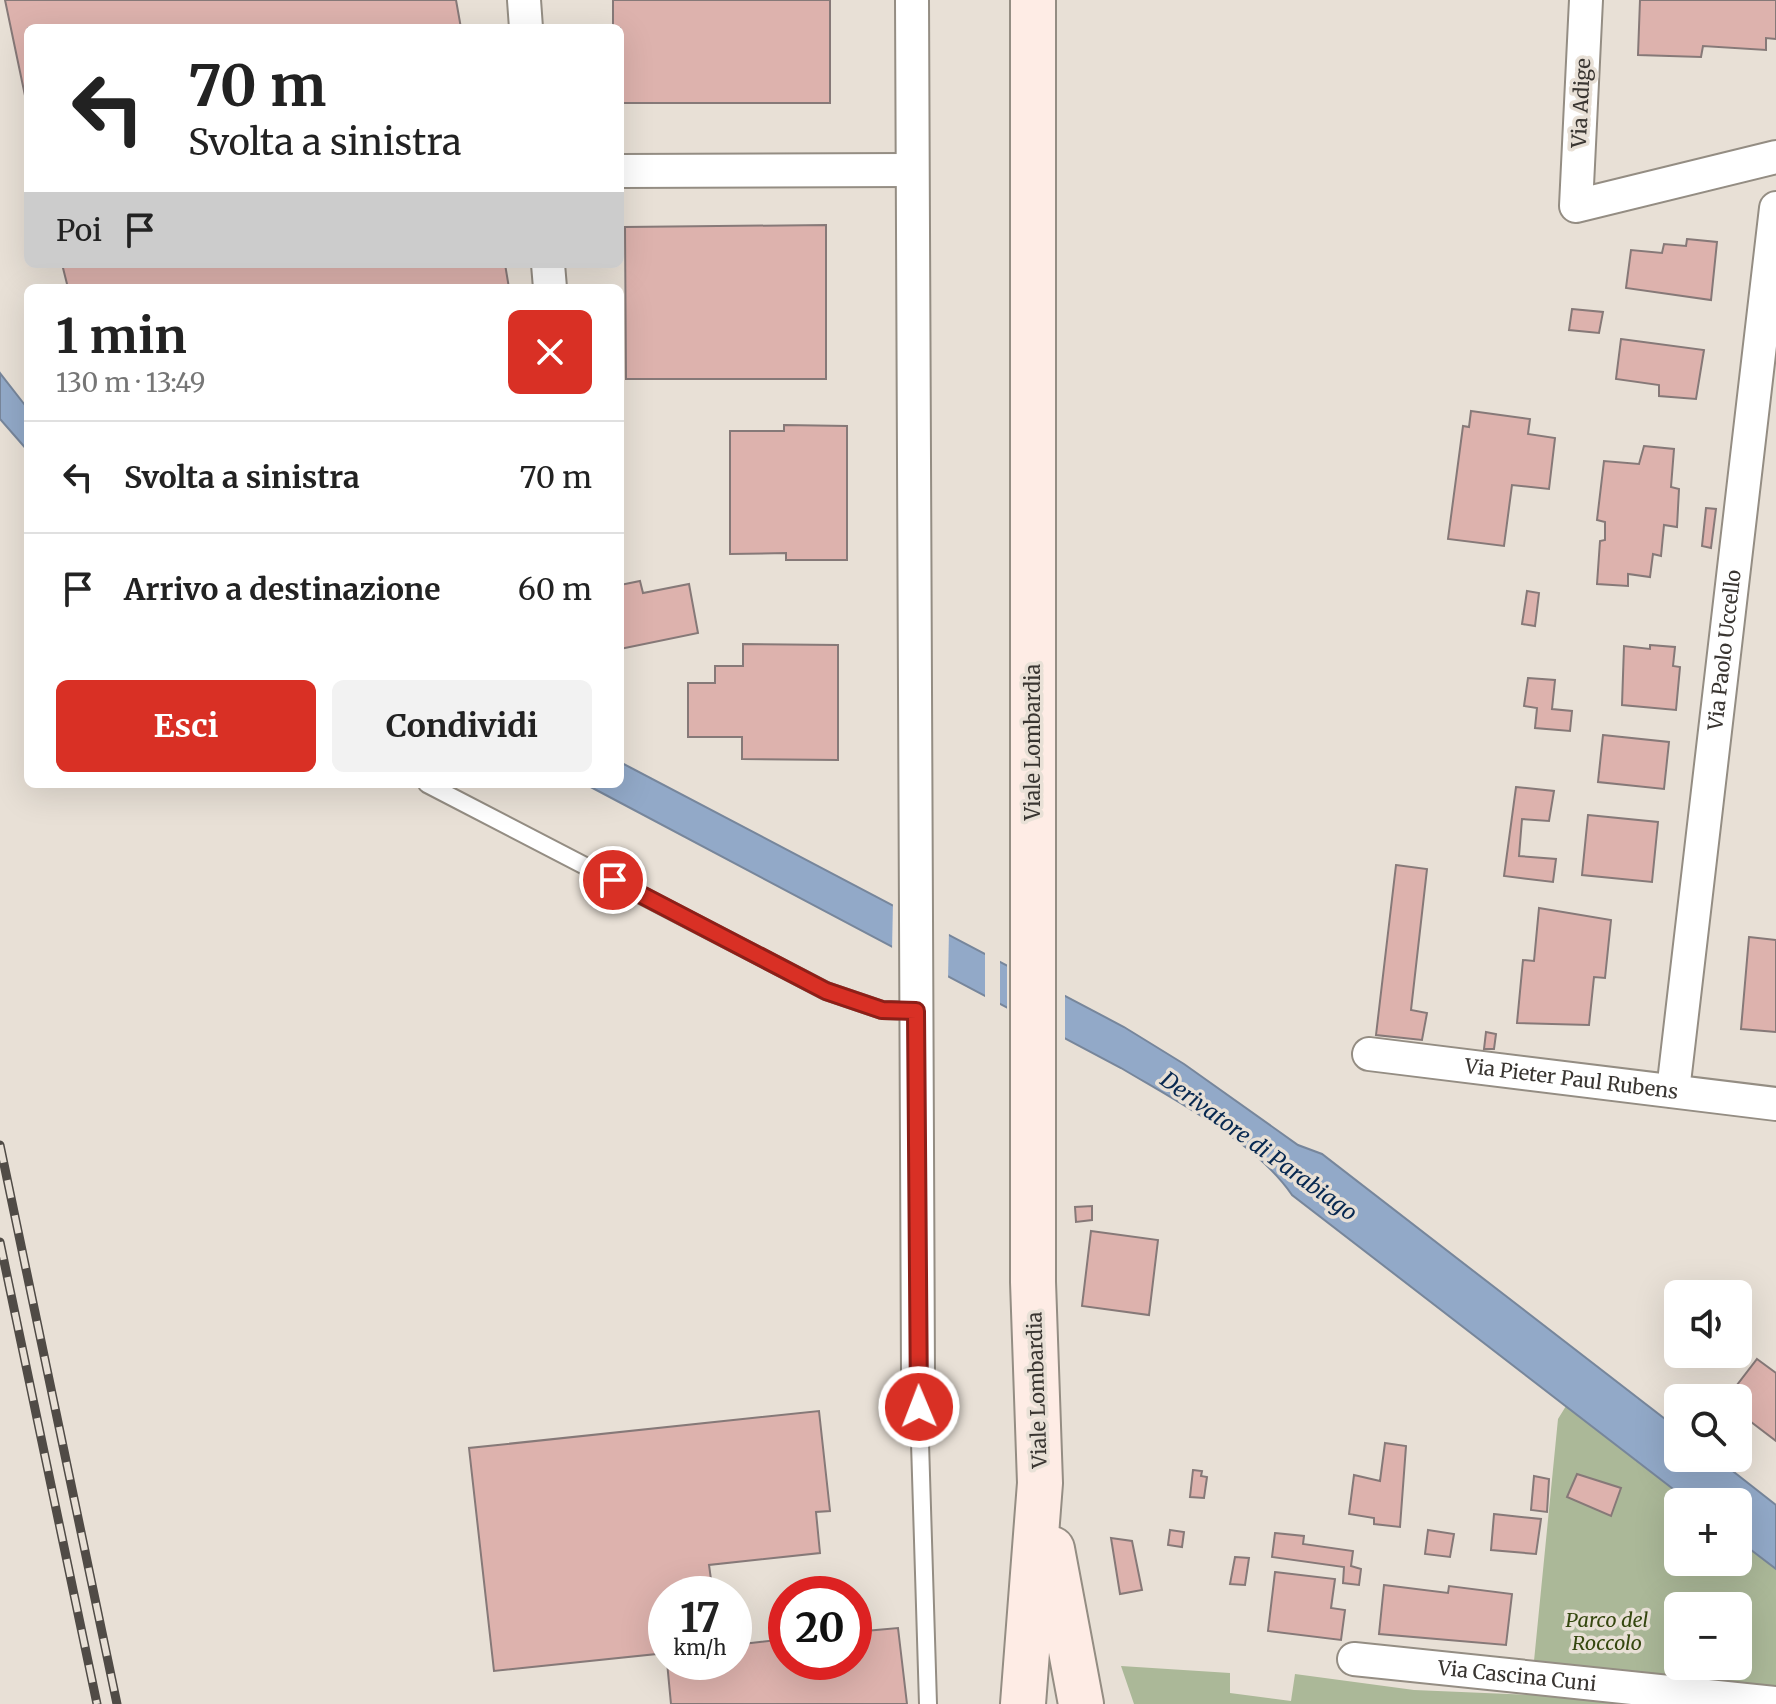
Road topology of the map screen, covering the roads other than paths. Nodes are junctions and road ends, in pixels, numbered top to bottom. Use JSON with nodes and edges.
{"nodes":[{"id":1,"x":524,"y":0,"type":"edge"},
{"id":2,"x":912,"y":0,"type":"edge"},
{"id":3,"x":1033,"y":0,"type":"edge"},
{"id":4,"x":1586,"y":0,"type":"edge"},
{"id":5,"x":526,"y":24,"type":"edge"},
{"id":6,"x":1776,"y":157,"type":"edge"},
{"id":7,"x":911,"y":170,"type":"junction"},
{"id":8,"x":624,"y":171,"type":"edge"},
{"id":9,"x":1776,"y":208,"type":"edge"},
{"id":10,"x":435,"y":788,"type":"edge"},
{"id":11,"x":916,"y":1011,"type":"junction"},
{"id":12,"x":1369,"y":1054,"type":"dead end"},
{"id":13,"x":1673,"y":1091,"type":"junction"},
{"id":14,"x":1776,"y":1104,"type":"edge"},
{"id":15,"x":918,"y":1377,"type":"joint"},
{"id":16,"x":1040,"y":1483,"type":"junction"},
{"id":17,"x":1354,"y":1659,"type":"dead end"},
{"id":18,"x":1776,"y":1703,"type":"edge"},
{"id":19,"x":928,"y":1704,"type":"edge"},
{"id":20,"x":1023,"y":1704,"type":"edge"},
{"id":21,"x":1081,"y":1704,"type":"edge"}],
"edges":[{"from":1,"to":5,"type":"street"},
{"from":2,"to":7,"type":"street"},
{"from":3,"to":16,"type":"main road","name":"Viale Lombardia"},
{"from":4,"to":6,"type":"street","name":"Via Adige"},
{"from":7,"to":8,"type":"street"},
{"from":7,"to":11,"type":"street"},
{"from":9,"to":13,"type":"street","name":"Via Paolo Uccello"},
{"from":10,"to":11,"type":"lane"},
{"from":11,"to":15,"type":"street"},
{"from":12,"to":13,"type":"street","name":"Via Pieter Paul Rubens"},
{"from":13,"to":14,"type":"street","name":"Via Pieter Paul Rubens"},
{"from":15,"to":19,"type":"lane"},
{"from":16,"to":20,"type":"main road","name":"Viale Lombardia"},
{"from":16,"to":21,"type":"main road","name":"Viale Lombardia"},
{"from":17,"to":18,"type":"street","name":"Via Cascina Cuni"}]}
